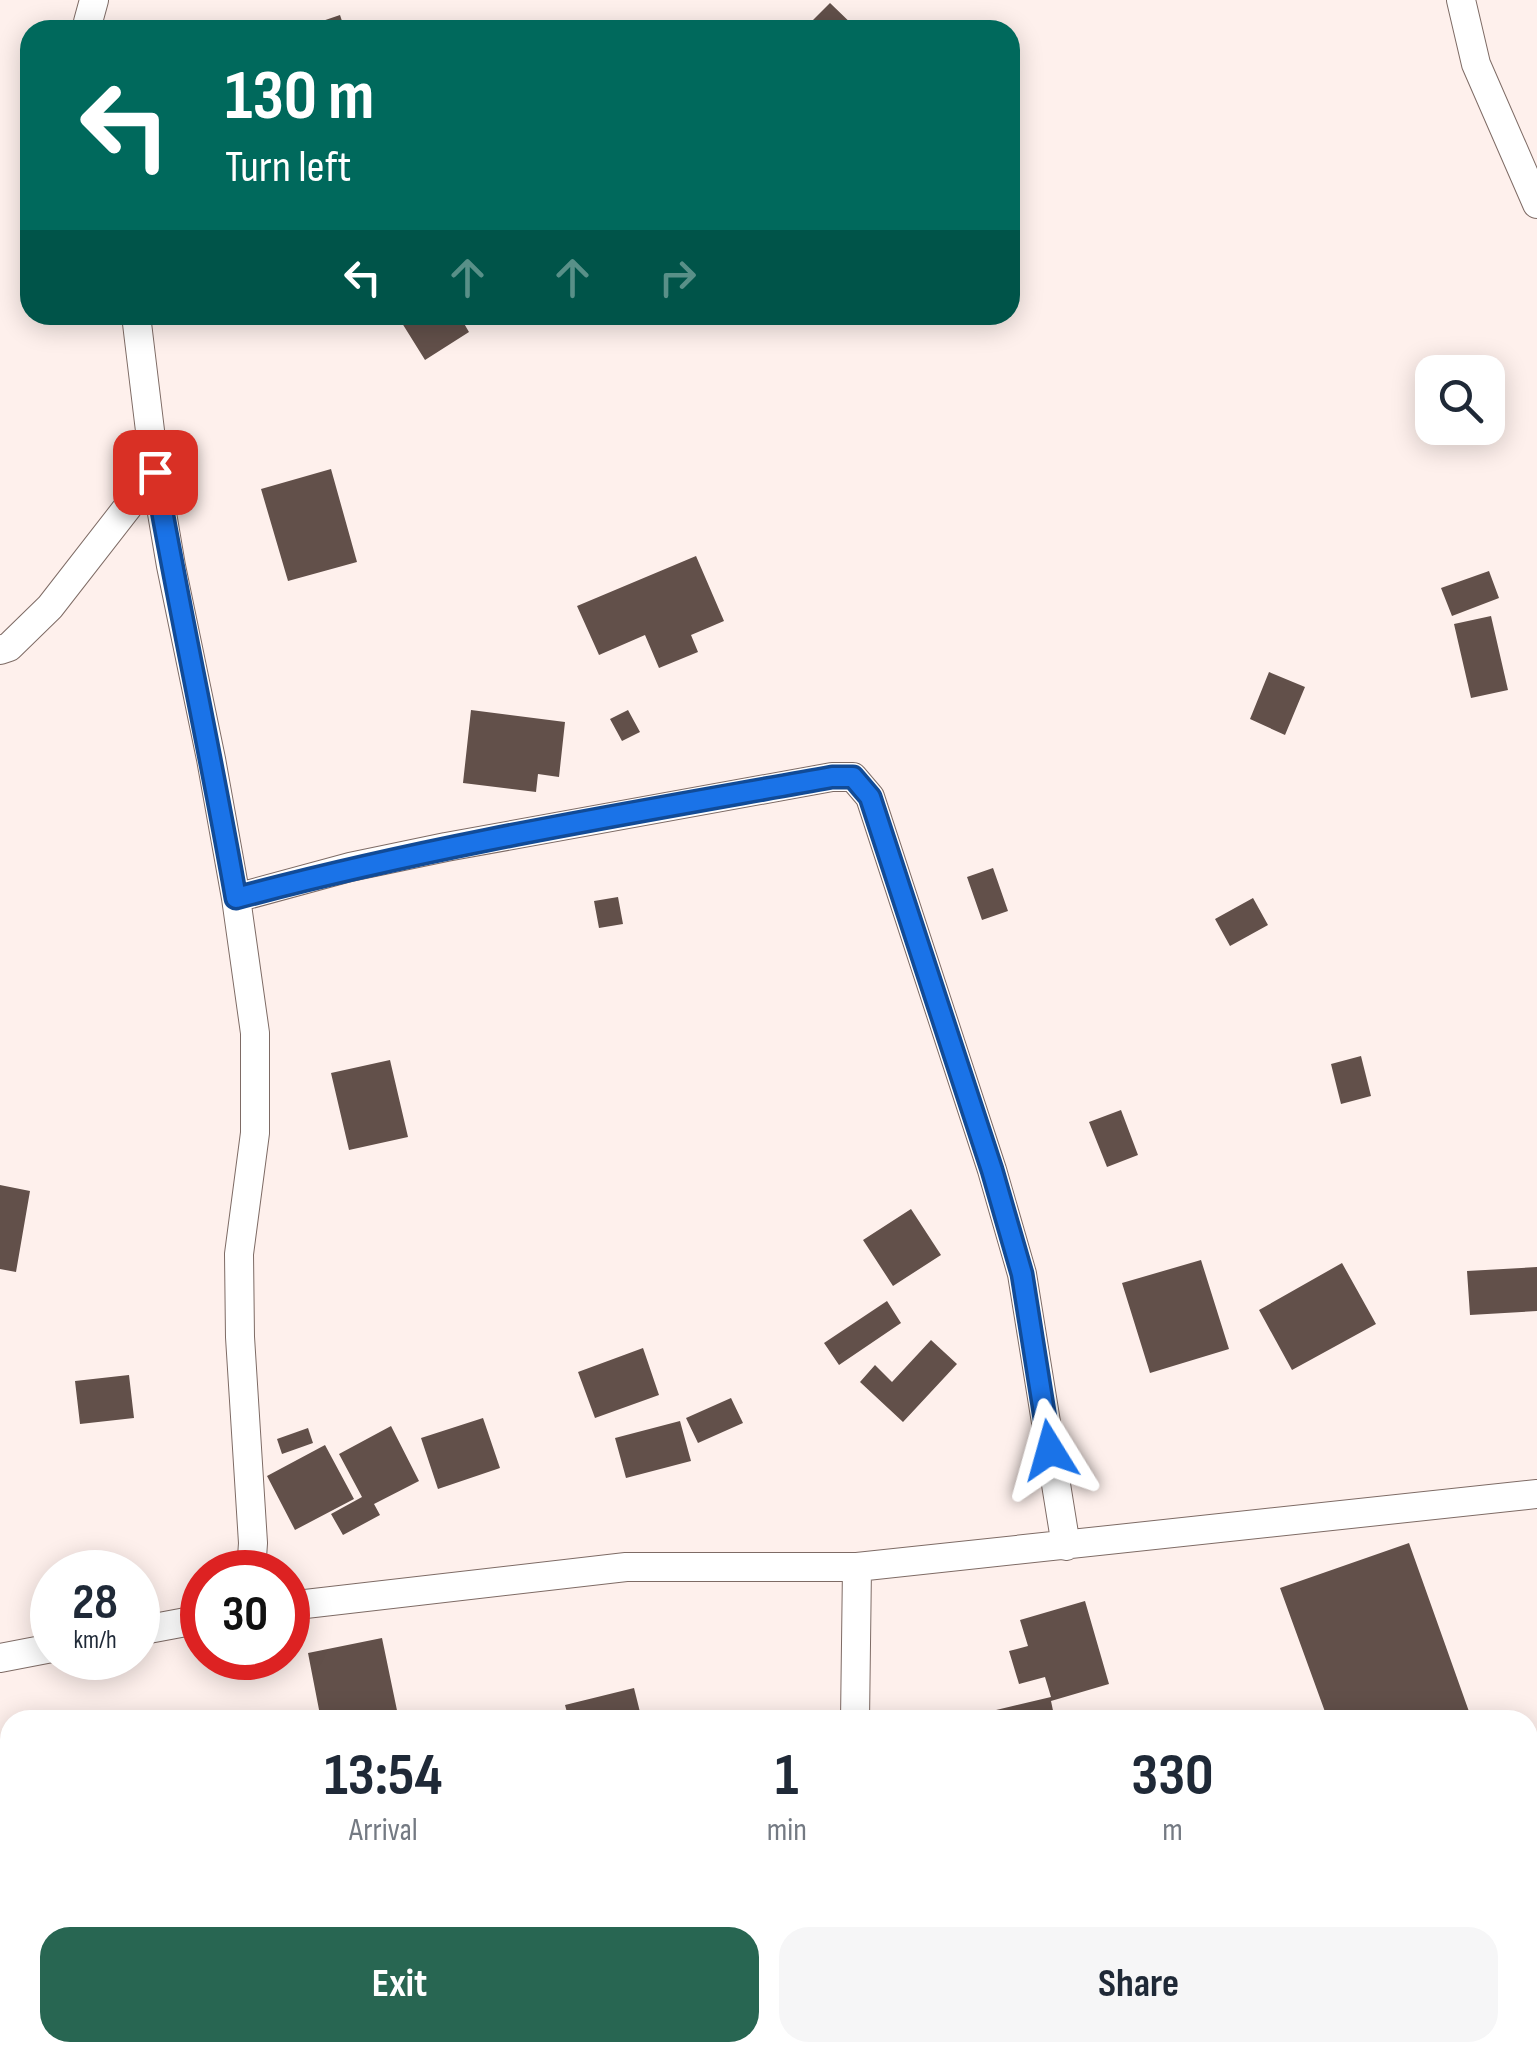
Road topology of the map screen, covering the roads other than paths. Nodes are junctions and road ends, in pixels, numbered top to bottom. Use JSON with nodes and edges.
{"nodes":[{"id":1,"x":1460,"y":0,"type":"edge"},
{"id":2,"x":1537,"y":204,"type":"edge"},
{"id":3,"x":137,"y":325,"type":"edge"},
{"id":4,"x":155,"y":472,"type":"junction"},
{"id":5,"x":0,"y":650,"type":"edge"},
{"id":6,"x":236,"y":898,"type":"junction"},
{"id":7,"x":1537,"y":1494,"type":"edge"},
{"id":8,"x":1066,"y":1546,"type":"junction"},
{"id":9,"x":253,"y":1550,"type":"edge"},
{"id":10,"x":856,"y":1567,"type":"junction"},
{"id":11,"x":310,"y":1603,"type":"edge"},
{"id":12,"x":30,"y":1652,"type":"edge"},
{"id":13,"x":0,"y":1658,"type":"edge"},
{"id":14,"x":856,"y":1710,"type":"edge"}],
"edges":[{"from":1,"to":2,"type":"street"},
{"from":3,"to":4,"type":"street"},
{"from":4,"to":5,"type":"street"},
{"from":4,"to":6,"type":"street"},
{"from":6,"to":8,"type":"street"},
{"from":6,"to":9,"type":"street"},
{"from":7,"to":8,"type":"street"},
{"from":8,"to":10,"type":"street"},
{"from":10,"to":11,"type":"street"},
{"from":10,"to":14,"type":"street"},
{"from":12,"to":13,"type":"street"}]}
